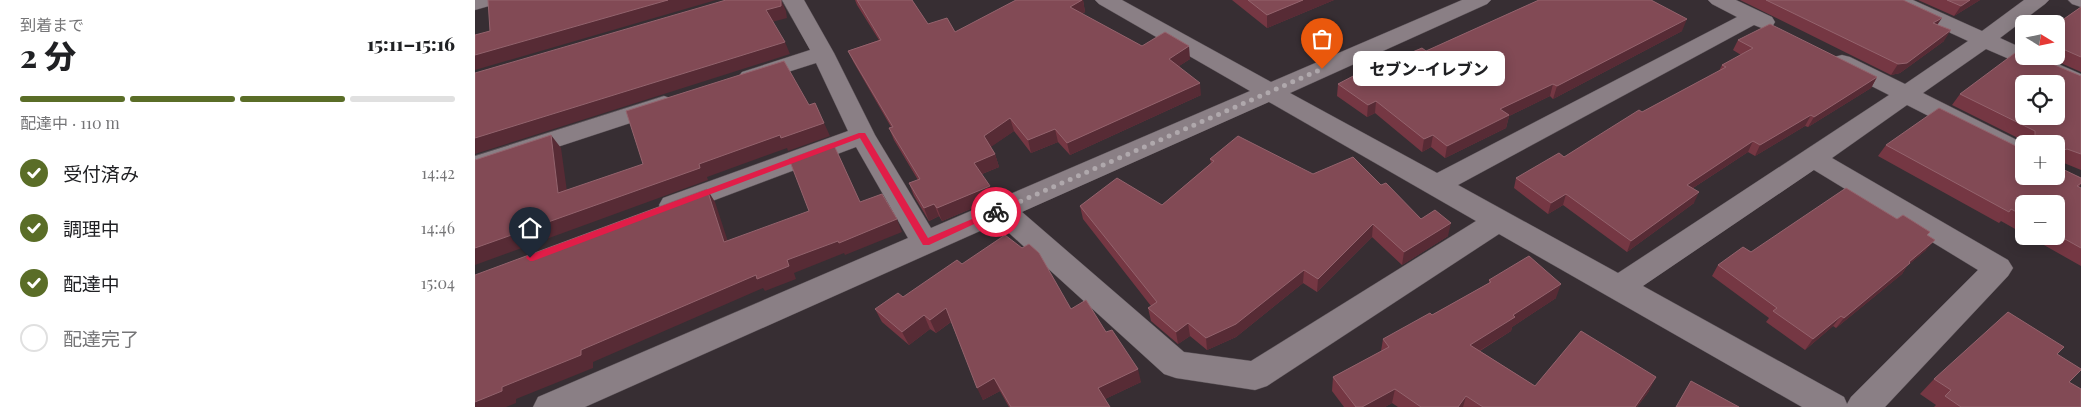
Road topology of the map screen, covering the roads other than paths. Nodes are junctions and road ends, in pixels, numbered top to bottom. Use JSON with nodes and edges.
{"nodes":[{"id":1,"x":489,"y":0,"type":"edge"},
{"id":2,"x":793,"y":0,"type":"edge"},
{"id":3,"x":1106,"y":0,"type":"edge"},
{"id":4,"x":1481,"y":0,"type":"edge"},
{"id":5,"x":1719,"y":0,"type":"edge"},
{"id":6,"x":1895,"y":0,"type":"edge"},
{"id":7,"x":2037,"y":0,"type":"edge"},
{"id":8,"x":475,"y":4,"type":"edge"},
{"id":9,"x":1753,"y":17,"type":"junction"},
{"id":10,"x":1787,"y":34,"type":"edge"},
{"id":11,"x":1984,"y":40,"type":"junction"},
{"id":12,"x":1821,"y":51,"type":"edge"},
{"id":13,"x":823,"y":53,"type":"junction"},
{"id":14,"x":729,"y":83,"type":"edge"},
{"id":15,"x":2081,"y":83,"type":"edge"},
{"id":16,"x":1271,"y":92,"type":"junction"},
{"id":17,"x":1906,"y":94,"type":"junction"},
{"id":18,"x":682,"y":98,"type":"edge"},
{"id":19,"x":862,"y":135,"type":"junction"},
{"id":20,"x":2015,"y":149,"type":"edge"},
{"id":21,"x":1813,"y":158,"type":"junction"},
{"id":22,"x":475,"y":165,"type":"edge"},
{"id":23,"x":1436,"y":184,"type":"junction"},
{"id":24,"x":1001,"y":210,"type":"junction"},
{"id":25,"x":650,"y":214,"type":"edge"},
{"id":26,"x":1499,"y":220,"type":"junction"},
{"id":27,"x":926,"y":243,"type":"junction"},
{"id":28,"x":1619,"y":287,"type":"junction"},
{"id":29,"x":550,"y":407,"type":"edge"},
{"id":30,"x":1833,"y":407,"type":"edge"},
{"id":31,"x":1863,"y":407,"type":"edge"}],
"edges":[{"from":1,"to":8,"type":"street"},
{"from":2,"to":13,"type":"street"},
{"from":3,"to":16,"type":"street"},
{"from":4,"to":16,"type":"street"},
{"from":5,"to":9,"type":"street"},
{"from":6,"to":11,"type":"street"},
{"from":7,"to":11,"type":"street"},
{"from":9,"to":10,"type":"street"},
{"from":9,"to":23,"type":"street"},
{"from":11,"to":15,"type":"street"},
{"from":11,"to":17,"type":"street"},
{"from":12,"to":17,"type":"street"},
{"from":13,"to":14,"type":"street"},
{"from":13,"to":19,"type":"street"},
{"from":16,"to":23,"type":"street"},
{"from":16,"to":24,"type":"street"},
{"from":17,"to":20,"type":"street"},
{"from":17,"to":21,"type":"street"},
{"from":18,"to":22,"type":"street"},
{"from":19,"to":25,"type":"street"},
{"from":19,"to":27,"type":"street"},
{"from":21,"to":28,"type":"street"},
{"from":21,"to":31,"type":"street"},
{"from":23,"to":26,"type":"street"},
{"from":24,"to":26,"type":"street"},
{"from":24,"to":27,"type":"street"},
{"from":26,"to":28,"type":"street"},
{"from":27,"to":29,"type":"street"},
{"from":28,"to":30,"type":"street"}]}
